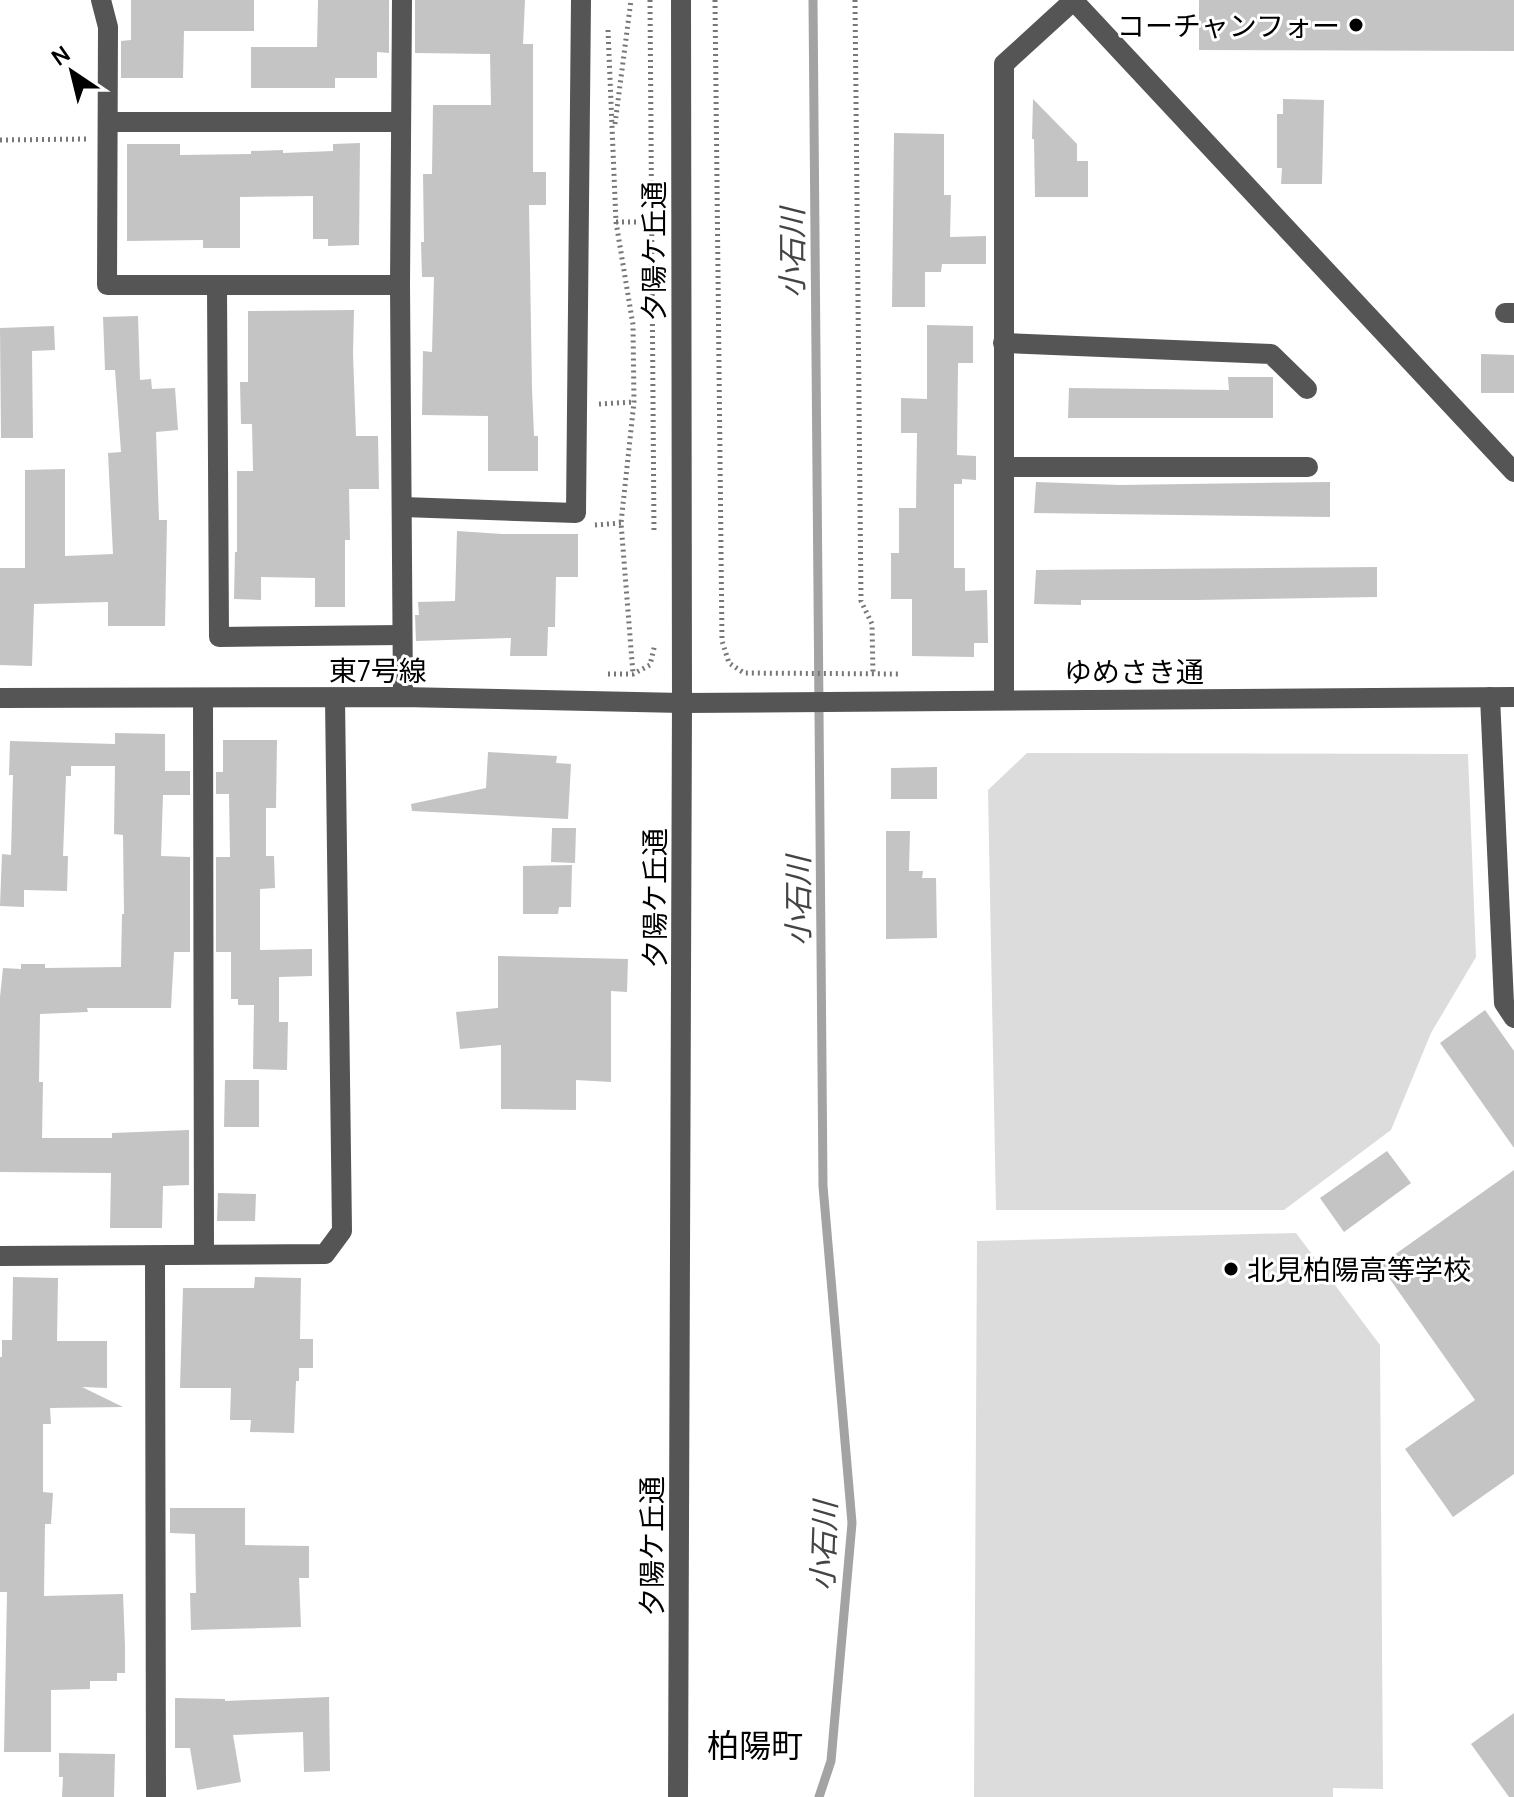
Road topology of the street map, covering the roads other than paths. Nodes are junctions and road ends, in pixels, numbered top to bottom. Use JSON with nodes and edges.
{"nodes":[{"id":1,"x":101,"y":0,"type":"edge"},
{"id":2,"x":402,"y":0,"type":"edge"},
{"id":3,"x":581,"y":0,"type":"edge"},
{"id":4,"x":681,"y":0,"type":"edge"},
{"id":5,"x":1073,"y":0,"type":"edge"},
{"id":6,"x":400,"y":122,"type":"junction"},
{"id":7,"x":108,"y":130,"type":"junction"},
{"id":8,"x":400,"y":285,"type":"junction"},
{"id":9,"x":217,"y":287,"type":"junction"},
{"id":10,"x":1003,"y":343,"type":"junction"},
{"id":11,"x":1307,"y":389,"type":"dead end"},
{"id":12,"x":1005,"y":467,"type":"junction"},
{"id":13,"x":1308,"y":467,"type":"dead end"},
{"id":14,"x":1514,"y":472,"type":"edge"},
{"id":15,"x":403,"y":507,"type":"junction"},
{"id":16,"x":402,"y":635,"type":"junction"},
{"id":17,"x":403,"y":697,"type":"junction"},
{"id":18,"x":1490,"y":697,"type":"junction"},
{"id":19,"x":1514,"y":697,"type":"edge"},
{"id":20,"x":0,"y":698,"type":"edge"},
{"id":21,"x":335,"y":698,"type":"junction"},
{"id":22,"x":203,"y":699,"type":"junction"},
{"id":23,"x":1004,"y":699,"type":"junction"},
{"id":24,"x":755,"y":702,"type":"joint"},
{"id":25,"x":682,"y":703,"type":"junction"},
{"id":26,"x":1514,"y":1018,"type":"edge"},
{"id":27,"x":204,"y":1254,"type":"junction"},
{"id":28,"x":0,"y":1256,"type":"edge"},
{"id":29,"x":155,"y":1256,"type":"junction"},
{"id":30,"x":156,"y":1797,"type":"edge"},
{"id":31,"x":678,"y":1797,"type":"edge"}],
"edges":[{"from":1,"to":7,"type":"street"},
{"from":2,"to":6,"type":"street"},
{"from":3,"to":15,"type":"street"},
{"from":4,"to":25,"type":"street","name":"夕陽ケ丘通"},
{"from":5,"to":10,"type":"street"},
{"from":5,"to":14,"type":"street"},
{"from":6,"to":7,"type":"street"},
{"from":6,"to":8,"type":"street"},
{"from":7,"to":9,"type":"street"},
{"from":8,"to":9,"type":"street"},
{"from":8,"to":15,"type":"street"},
{"from":9,"to":16,"type":"street"},
{"from":10,"to":11,"type":"street"},
{"from":10,"to":12,"type":"street"},
{"from":12,"to":13,"type":"street"},
{"from":12,"to":23,"type":"street"},
{"from":15,"to":16,"type":"street"},
{"from":16,"to":17,"type":"street"},
{"from":17,"to":21,"type":"street","name":"東7号線"},
{"from":17,"to":25,"type":"street","name":"東7号線"},
{"from":18,"to":19,"type":"street","name":"ゆめさき通"},
{"from":18,"to":23,"type":"street","name":"ゆめさき通"},
{"from":18,"to":26,"type":"street"},
{"from":20,"to":22,"type":"street","name":"東7号線"},
{"from":21,"to":22,"type":"street","name":"東7号線"},
{"from":21,"to":27,"type":"street"},
{"from":22,"to":27,"type":"street"},
{"from":23,"to":24,"type":"street","name":"ゆめさき通"},
{"from":24,"to":25,"type":"street","name":"東7号線"},
{"from":25,"to":31,"type":"street","name":"夕陽ケ丘通"},
{"from":27,"to":29,"type":"street"},
{"from":28,"to":29,"type":"street"},
{"from":29,"to":30,"type":"street"}]}
